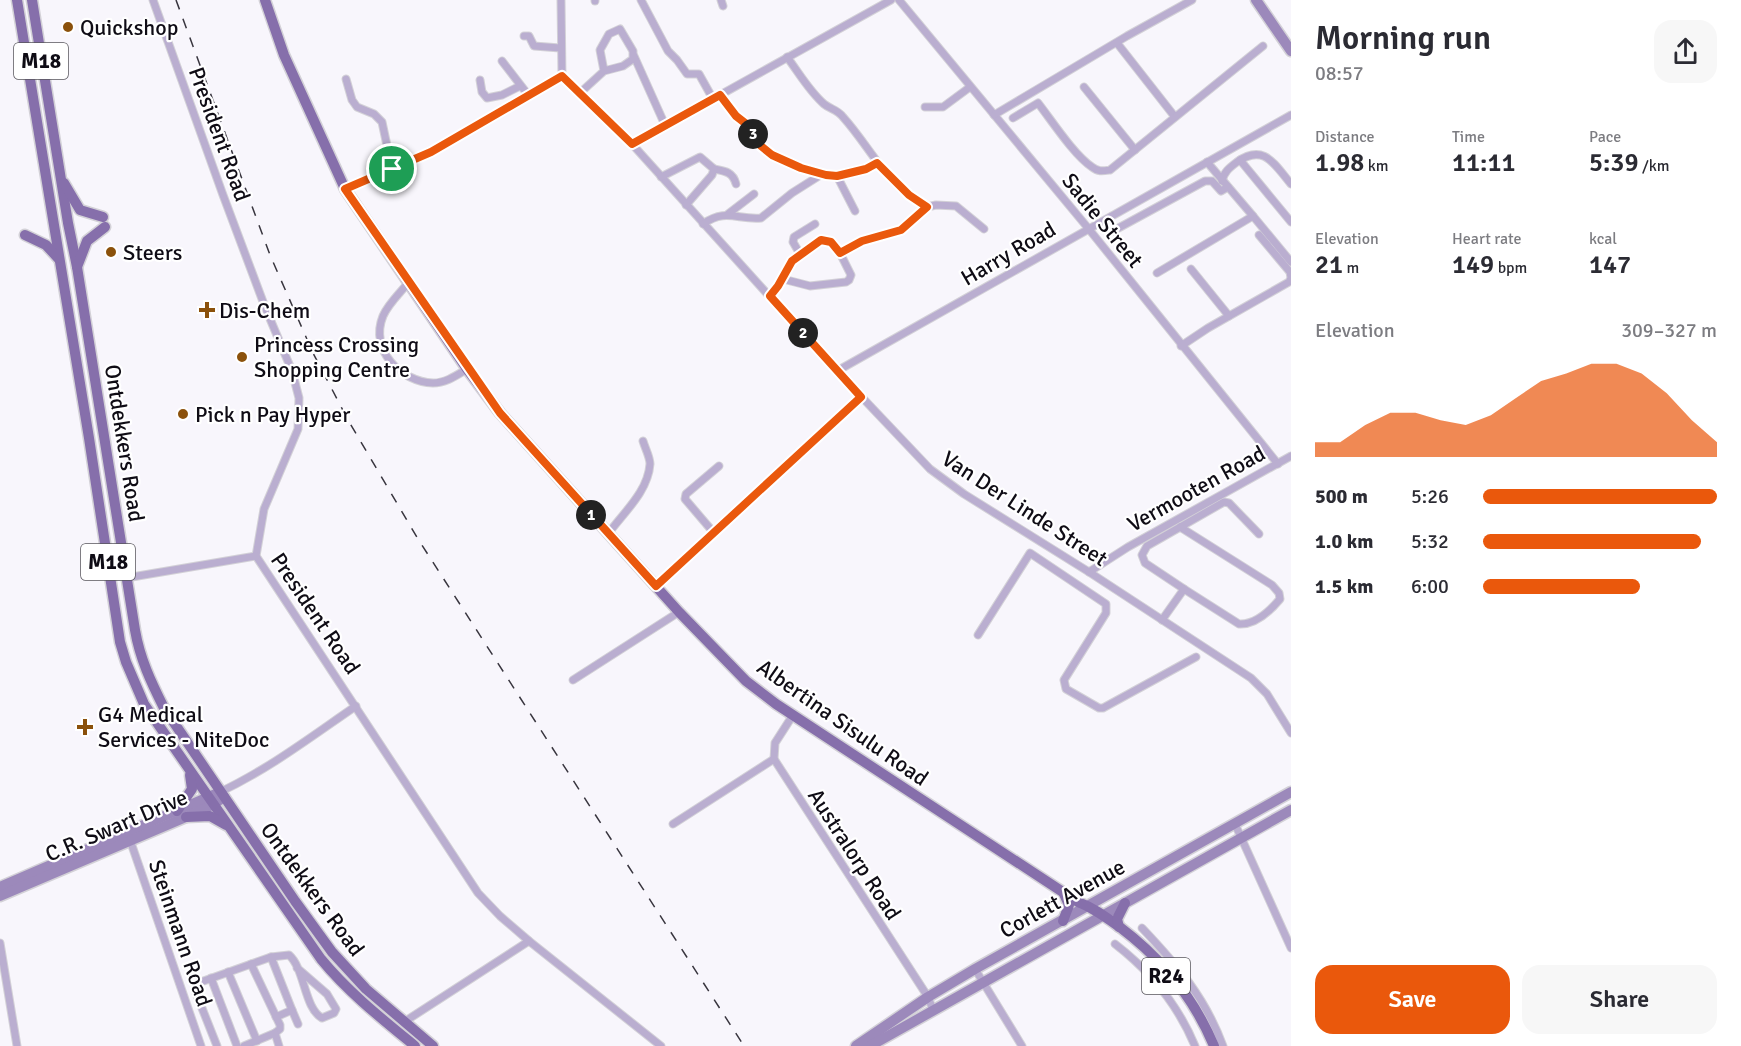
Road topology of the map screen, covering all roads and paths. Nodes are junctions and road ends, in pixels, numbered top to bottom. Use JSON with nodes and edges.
{"nodes":[{"id":1,"x":17,"y":0,"type":"edge"},
{"id":2,"x":32,"y":0,"type":"edge"},
{"id":3,"x":153,"y":0,"type":"edge"},
{"id":4,"x":265,"y":0,"type":"edge"},
{"id":5,"x":561,"y":0,"type":"edge"},
{"id":6,"x":641,"y":0,"type":"edge"},
{"id":7,"x":891,"y":0,"type":"edge"},
{"id":8,"x":899,"y":0,"type":"edge"},
{"id":9,"x":1192,"y":0,"type":"edge"},
{"id":10,"x":1256,"y":0,"type":"edge"},
{"id":11,"x":524,"y":36,"type":"dead end"},
{"id":12,"x":1117,"y":42,"type":"junction"},
{"id":13,"x":1263,"y":46,"type":"dead end"},
{"id":14,"x":561,"y":48,"type":"junction"},
{"id":15,"x":1291,"y":51,"type":"edge"},
{"id":16,"x":634,"y":56,"type":"junction"},
{"id":17,"x":787,"y":57,"type":"junction"},
{"id":18,"x":502,"y":61,"type":"dead end"},
{"id":19,"x":604,"y":71,"type":"junction"},
{"id":20,"x":562,"y":76,"type":"junction"},
{"id":21,"x":346,"y":79,"type":"dead end"},
{"id":22,"x":480,"y":80,"type":"dead end"},
{"id":23,"x":520,"y":86,"type":"junction"},
{"id":24,"x":970,"y":87,"type":"junction"},
{"id":25,"x":1084,"y":87,"type":"dead end"},
{"id":26,"x":581,"y":92,"type":"junction"},
{"id":27,"x":528,"y":96,"type":"junction"},
{"id":28,"x":716,"y":97,"type":"junction"},
{"id":29,"x":925,"y":107,"type":"dead end"},
{"id":30,"x":1291,"y":114,"type":"edge"},
{"id":31,"x":994,"y":116,"type":"junction"},
{"id":32,"x":1175,"y":117,"type":"junction"},
{"id":33,"x":1013,"y":118,"type":"dead end"},
{"id":34,"x":666,"y":125,"type":"junction"},
{"id":35,"x":632,"y":144,"type":"junction"},
{"id":36,"x":1135,"y":150,"type":"junction"},
{"id":37,"x":1240,"y":160,"type":"junction"},
{"id":38,"x":1207,"y":162,"type":"junction"},
{"id":39,"x":877,"y":163,"type":"junction"},
{"id":40,"x":392,"y":169,"type":"junction"},
{"id":41,"x":714,"y":169,"type":"junction"},
{"id":42,"x":822,"y":174,"type":"junction"},
{"id":43,"x":837,"y":176,"type":"junction"},
{"id":44,"x":661,"y":177,"type":"junction"},
{"id":45,"x":60,"y":178,"type":"junction"},
{"id":46,"x":1221,"y":179,"type":"junction"},
{"id":47,"x":1212,"y":182,"type":"junction"},
{"id":48,"x":736,"y":184,"type":"dead end"},
{"id":49,"x":1291,"y":184,"type":"edge"},
{"id":50,"x":1228,"y":188,"type":"junction"},
{"id":51,"x":345,"y":189,"type":"junction"},
{"id":52,"x":754,"y":194,"type":"dead end"},
{"id":53,"x":686,"y":205,"type":"junction"},
{"id":54,"x":927,"y":207,"type":"junction"},
{"id":55,"x":855,"y":211,"type":"dead end"},
{"id":56,"x":728,"y":214,"type":"junction"},
{"id":57,"x":1253,"y":216,"type":"junction"},
{"id":58,"x":1291,"y":222,"type":"edge"},
{"id":59,"x":703,"y":224,"type":"junction"},
{"id":60,"x":814,"y":224,"type":"dead end"},
{"id":61,"x":1088,"y":228,"type":"junction"},
{"id":62,"x":984,"y":229,"type":"dead end"},
{"id":63,"x":1113,"y":231,"type":"dead end"},
{"id":64,"x":25,"y":235,"type":"dead end"},
{"id":65,"x":1259,"y":236,"type":"dead end"},
{"id":66,"x":840,"y":253,"type":"junction"},
{"id":67,"x":800,"y":254,"type":"junction"},
{"id":68,"x":60,"y":261,"type":"junction"},
{"id":69,"x":1291,"y":262,"type":"edge"},
{"id":70,"x":77,"y":267,"type":"junction"},
{"id":71,"x":1191,"y":269,"type":"dead end"},
{"id":72,"x":1157,"y":273,"type":"dead end"},
{"id":73,"x":783,"y":279,"type":"junction"},
{"id":74,"x":408,"y":283,"type":"junction"},
{"id":75,"x":770,"y":296,"type":"junction"},
{"id":76,"x":1229,"y":316,"type":"junction"},
{"id":77,"x":1181,"y":346,"type":"junction"},
{"id":78,"x":467,"y":369,"type":"junction"},
{"id":79,"x":837,"y":371,"type":"junction"},
{"id":80,"x":861,"y":397,"type":"junction"},
{"id":81,"x":643,"y":441,"type":"dead end"},
{"id":82,"x":1291,"y":456,"type":"edge"},
{"id":83,"x":1278,"y":464,"type":"junction"},
{"id":84,"x":719,"y":466,"type":"dead end"},
{"id":85,"x":1180,"y":527,"type":"junction"},
{"id":86,"x":714,"y":533,"type":"junction"},
{"id":87,"x":608,"y":534,"type":"junction"},
{"id":88,"x":1259,"y":534,"type":"dead end"},
{"id":89,"x":256,"y":556,"type":"junction"},
{"id":90,"x":1077,"y":564,"type":"junction"},
{"id":91,"x":1088,"y":571,"type":"junction"},
{"id":92,"x":1069,"y":578,"type":"junction"},
{"id":93,"x":126,"y":579,"type":"junction"},
{"id":94,"x":1078,"y":584,"type":"junction"},
{"id":95,"x":656,"y":586,"type":"junction"},
{"id":96,"x":1184,"y":589,"type":"junction"},
{"id":97,"x":679,"y":612,"type":"junction"},
{"id":98,"x":1162,"y":620,"type":"junction"},
{"id":99,"x":978,"y":635,"type":"dead end"},
{"id":100,"x":1196,"y":657,"type":"dead end"},
{"id":101,"x":573,"y":680,"type":"dead end"},
{"id":102,"x":356,"y":706,"type":"junction"},
{"id":103,"x":793,"y":715,"type":"junction"},
{"id":104,"x":1291,"y":733,"type":"edge"},
{"id":105,"x":774,"y":759,"type":"junction"},
{"id":106,"x":185,"y":763,"type":"junction"},
{"id":107,"x":1291,"y":792,"type":"edge"},
{"id":108,"x":222,"y":795,"type":"junction"},
{"id":109,"x":211,"y":800,"type":"junction"},
{"id":110,"x":1291,"y":810,"type":"edge"},
{"id":111,"x":182,"y":814,"type":"junction"},
{"id":112,"x":673,"y":824,"type":"dead end"},
{"id":113,"x":1235,"y":824,"type":"junction"},
{"id":114,"x":229,"y":826,"type":"junction"},
{"id":115,"x":129,"y":836,"type":"junction"},
{"id":116,"x":1243,"y":837,"type":"junction"},
{"id":117,"x":0,"y":887,"type":"edge"},
{"id":118,"x":1061,"y":891,"type":"junction"},
{"id":119,"x":0,"y":896,"type":"edge"},
{"id":120,"x":1125,"y":903,"type":"junction"},
{"id":121,"x":1083,"y":906,"type":"junction"},
{"id":122,"x":1100,"y":917,"type":"junction"},
{"id":123,"x":1063,"y":921,"type":"junction"},
{"id":124,"x":1119,"y":927,"type":"junction"},
{"id":125,"x":1142,"y":928,"type":"dead end"},
{"id":126,"x":529,"y":941,"type":"junction"},
{"id":127,"x":0,"y":943,"type":"edge"},
{"id":128,"x":1115,"y":944,"type":"dead end"},
{"id":129,"x":1291,"y":948,"type":"edge"},
{"id":130,"x":271,"y":957,"type":"junction"},
{"id":131,"x":251,"y":964,"type":"junction"},
{"id":132,"x":297,"y":968,"type":"junction"},
{"id":133,"x":975,"y":969,"type":"junction"},
{"id":134,"x":228,"y":972,"type":"junction"},
{"id":135,"x":211,"y":978,"type":"junction"},
{"id":136,"x":982,"y":983,"type":"junction"},
{"id":137,"x":928,"y":997,"type":"junction"},
{"id":138,"x":933,"y":1010,"type":"junction"},
{"id":139,"x":292,"y":1011,"type":"junction"},
{"id":140,"x":276,"y":1017,"type":"junction"},
{"id":141,"x":404,"y":1022,"type":"junction"},
{"id":142,"x":298,"y":1024,"type":"dead end"},
{"id":143,"x":275,"y":1033,"type":"junction"},
{"id":144,"x":257,"y":1041,"type":"junction"},
{"id":145,"x":17,"y":1046,"type":"edge"},
{"id":146,"x":201,"y":1046,"type":"edge"},
{"id":147,"x":217,"y":1046,"type":"edge"},
{"id":148,"x":237,"y":1046,"type":"edge"},
{"id":149,"x":244,"y":1046,"type":"edge"},
{"id":150,"x":279,"y":1046,"type":"edge"},
{"id":151,"x":415,"y":1046,"type":"edge"},
{"id":152,"x":433,"y":1046,"type":"edge"},
{"id":153,"x":661,"y":1046,"type":"edge"},
{"id":154,"x":856,"y":1046,"type":"edge"},
{"id":155,"x":870,"y":1046,"type":"edge"},
{"id":156,"x":1022,"y":1046,"type":"edge"},
{"id":157,"x":1195,"y":1046,"type":"edge"},
{"id":158,"x":1208,"y":1046,"type":"edge"},
{"id":159,"x":1214,"y":1046,"type":"edge"},
{"id":160,"x":1223,"y":1046,"type":"edge"}],
"edges":[{"from":1,"to":68,"type":"main road","name":"Ontdekkers Road","number":"M18"},
{"from":2,"to":45,"type":"main road","name":"Ontdekkers Road","number":"M18"},
{"from":3,"to":89,"type":"street","name":"President Road"},
{"from":4,"to":51,"type":"main road","name":"Albertina Sisulu Road","number":"R24"},
{"from":5,"to":14,"type":"street"},
{"from":6,"to":28,"type":"street"},
{"from":7,"to":17,"type":"street"},
{"from":8,"to":24,"type":"street","name":"Sadie Street"},
{"from":9,"to":12,"type":"street"},
{"from":10,"to":15,"type":"street"},
{"from":11,"to":14,"type":"street"},
{"from":12,"to":31,"type":"street"},
{"from":12,"to":32,"type":"street"},
{"from":13,"to":32,"type":"street"},
{"from":14,"to":20,"type":"street"},
{"from":16,"to":19,"type":"street"},
{"from":16,"to":19,"type":"street"},
{"from":16,"to":34,"type":"street"},
{"from":17,"to":28,"type":"street"},
{"from":17,"to":39,"type":"street"},
{"from":18,"to":23,"type":"street"},
{"from":19,"to":26,"type":"street"},
{"from":20,"to":26,"type":"street","name":"Van Der Linde Street"},
{"from":20,"to":27,"type":"street"},
{"from":21,"to":40,"type":"street"},
{"from":22,"to":23,"type":"street"},
{"from":23,"to":27,"type":"street"},
{"from":24,"to":29,"type":"street"},
{"from":24,"to":31,"type":"street","name":"Sadie Street"},
{"from":25,"to":36,"type":"street"},
{"from":26,"to":35,"type":"street","name":"Van Der Linde Street"},
{"from":27,"to":40,"type":"street"},
{"from":28,"to":34,"type":"street"},
{"from":28,"to":42,"type":"street"},
{"from":30,"to":38,"type":"street","name":"Harry Road"},
{"from":31,"to":61,"type":"street","name":"Sadie Street"},
{"from":32,"to":36,"type":"street"},
{"from":33,"to":36,"type":"street"},
{"from":34,"to":35,"type":"street"},
{"from":35,"to":44,"type":"street","name":"Van Der Linde Street"},
{"from":37,"to":46,"type":"street"},
{"from":37,"to":49,"type":"street"},
{"from":37,"to":58,"type":"street"},
{"from":38,"to":46,"type":"street"},
{"from":38,"to":61,"type":"street","name":"Harry Road"},
{"from":39,"to":43,"type":"street"},
{"from":39,"to":54,"type":"street"},
{"from":40,"to":51,"type":"street"},
{"from":41,"to":44,"type":"street"},
{"from":41,"to":48,"type":"street"},
{"from":41,"to":53,"type":"street"},
{"from":42,"to":43,"type":"street"},
{"from":42,"to":56,"type":"street"},
{"from":43,"to":55,"type":"street"},
{"from":44,"to":53,"type":"street","name":"Van Der Linde Street"},
{"from":45,"to":70,"type":"main road","name":"Ontdekkers Road","number":"M18"},
{"from":45,"to":70,"type":"main road"},
{"from":46,"to":47,"type":"street"},
{"from":46,"to":50,"type":"street"},
{"from":47,"to":50,"type":"street"},
{"from":47,"to":63,"type":"street"},
{"from":50,"to":57,"type":"street"},
{"from":51,"to":74,"type":"main road","name":"Albertina Sisulu Road","number":"R24"},
{"from":52,"to":56,"type":"street"},
{"from":53,"to":59,"type":"street","name":"Van Der Linde Street"},
{"from":54,"to":62,"type":"street"},
{"from":54,"to":66,"type":"street"},
{"from":56,"to":59,"type":"street"},
{"from":57,"to":69,"type":"street"},
{"from":57,"to":72,"type":"street"},
{"from":59,"to":75,"type":"street","name":"Van Der Linde Street"},
{"from":60,"to":67,"type":"street"},
{"from":61,"to":77,"type":"street","name":"Sadie Street"},
{"from":61,"to":79,"type":"street","name":"Harry Road"},
{"from":64,"to":68,"type":"main road"},
{"from":65,"to":76,"type":"street"},
{"from":66,"to":67,"type":"street"},
{"from":66,"to":73,"type":"street"},
{"from":67,"to":73,"type":"street"},
{"from":68,"to":106,"type":"main road","name":"Ontdekkers Road","number":"M18"},
{"from":70,"to":93,"type":"main road","name":"Ontdekkers Road","number":"M18"},
{"from":71,"to":76,"type":"street"},
{"from":73,"to":75,"type":"street"},
{"from":74,"to":78,"type":"main road","name":"Albertina Sisulu Road","number":"R24"},
{"from":74,"to":78,"type":"street"},
{"from":75,"to":79,"type":"street","name":"Van Der Linde Street"},
{"from":76,"to":77,"type":"street"},
{"from":77,"to":83,"type":"street","name":"Sadie Street"},
{"from":78,"to":87,"type":"main road","name":"Albertina Sisulu Road","number":"R24"},
{"from":79,"to":80,"type":"street","name":"Van Der Linde Street"},
{"from":80,"to":86,"type":"street"},
{"from":80,"to":90,"type":"street","name":"Van Der Linde Street"},
{"from":81,"to":87,"type":"street"},
{"from":82,"to":83,"type":"street","name":"Vermooten Road"},
{"from":83,"to":91,"type":"street","name":"Vermooten Road"},
{"from":84,"to":86,"type":"street"},
{"from":85,"to":88,"type":"street"},
{"from":85,"to":96,"type":"street"},
{"from":85,"to":96,"type":"street"},
{"from":86,"to":95,"type":"street"},
{"from":87,"to":95,"type":"main road","name":"Albertina Sisulu Road","number":"R24"},
{"from":89,"to":93,"type":"street"},
{"from":89,"to":102,"type":"street","name":"President Road"},
{"from":90,"to":91,"type":"street","name":"Van Der Linde Street"},
{"from":90,"to":92,"type":"street"},
{"from":91,"to":94,"type":"street"},
{"from":91,"to":98,"type":"street","name":"Van Der Linde Street"},
{"from":92,"to":94,"type":"street"},
{"from":92,"to":99,"type":"street"},
{"from":93,"to":108,"type":"main road","name":"Ontdekkers Road","number":"M18"},
{"from":94,"to":100,"type":"street"},
{"from":95,"to":97,"type":"main road","name":"Albertina Sisulu Road","number":"R24"},
{"from":96,"to":98,"type":"street"},
{"from":97,"to":101,"type":"street"},
{"from":97,"to":103,"type":"main road","name":"Albertina Sisulu Road","number":"R24"},
{"from":98,"to":104,"type":"street","name":"Van Der Linde Street"},
{"from":102,"to":108,"type":"street","name":"C.R. Swart Drive"},
{"from":102,"to":126,"type":"street","name":"President Road"},
{"from":103,"to":105,"type":"street"},
{"from":103,"to":118,"type":"main road","name":"Albertina Sisulu Road","number":"R24"},
{"from":105,"to":112,"type":"street"},
{"from":105,"to":137,"type":"street","name":"Australorp Road"},
{"from":106,"to":109,"type":"main road","name":"Ontdekkers Road","number":"M18"},
{"from":106,"to":111,"type":"main road"},
{"from":107,"to":113,"type":"street","name":"Corlett Avenue"},
{"from":108,"to":109,"type":"street","name":"C.R. Swart Drive"},
{"from":108,"to":141,"type":"main road","name":"Ontdekkers Road","number":"M18"},
{"from":109,"to":111,"type":"street","name":"C.R. Swart Drive"},
{"from":109,"to":114,"type":"main road","name":"Ontdekkers Road","number":"M18"},
{"from":110,"to":116,"type":"street","name":"Corlett Avenue"},
{"from":111,"to":114,"type":"main road"},
{"from":111,"to":115,"type":"street","name":"C.R. Swart Drive"},
{"from":113,"to":116,"type":"street"},
{"from":113,"to":121,"type":"street","name":"Corlett Avenue"},
{"from":114,"to":151,"type":"main road","name":"Ontdekkers Road","number":"M18"},
{"from":115,"to":117,"type":"street","name":"C.R. Swart Drive"},
{"from":115,"to":119,"type":"street","name":"C.R. Swart Drive"},
{"from":115,"to":146,"type":"street","name":"Steinmann Road"},
{"from":116,"to":120,"type":"street","name":"Corlett Avenue"},
{"from":116,"to":129,"type":"street"},
{"from":118,"to":121,"type":"main road","name":"Albertina Sisulu Road","number":"R24"},
{"from":118,"to":123,"type":"main road"},
{"from":120,"to":122,"type":"street","name":"Corlett Avenue"},
{"from":120,"to":124,"type":"main road"},
{"from":121,"to":122,"type":"main road","name":"Albertina Sisulu Road","number":"R24"},
{"from":121,"to":123,"type":"street","name":"Corlett Avenue"},
{"from":122,"to":124,"type":"main road","name":"Albertina Sisulu Road","number":"R24"},
{"from":122,"to":136,"type":"street","name":"Corlett Avenue"},
{"from":122,"to":158,"type":"main road","name":"Albertina Sisulu Road","number":"R24"},
{"from":123,"to":133,"type":"street","name":"Corlett Avenue"},
{"from":124,"to":159,"type":"main road","name":"Albertina Sisulu Road","number":"R24"},
{"from":125,"to":160,"type":"street"},
{"from":126,"to":141,"type":"street"},
{"from":126,"to":153,"type":"street","name":"President Road"},
{"from":127,"to":145,"type":"street"},
{"from":128,"to":157,"type":"street"},
{"from":130,"to":131,"type":"street"},
{"from":130,"to":132,"type":"street"},
{"from":130,"to":139,"type":"street"},
{"from":131,"to":134,"type":"street"},
{"from":131,"to":140,"type":"street"},
{"from":132,"to":132,"type":"street"},
{"from":133,"to":136,"type":"street"},
{"from":133,"to":137,"type":"street","name":"Corlett Avenue"},
{"from":134,"to":135,"type":"street"},
{"from":134,"to":144,"type":"street"},
{"from":135,"to":147,"type":"street"},
{"from":135,"to":148,"type":"street"},
{"from":136,"to":138,"type":"street","name":"Corlett Avenue"},
{"from":136,"to":156,"type":"street"},
{"from":137,"to":138,"type":"street","name":"Australorp Road"},
{"from":137,"to":154,"type":"street","name":"Corlett Avenue"},
{"from":138,"to":155,"type":"street","name":"Corlett Avenue"},
{"from":139,"to":140,"type":"street"},
{"from":139,"to":142,"type":"street"},
{"from":140,"to":143,"type":"street"},
{"from":141,"to":152,"type":"main road","name":"Ontdekkers Road","number":"M18"},
{"from":143,"to":144,"type":"street"},
{"from":143,"to":150,"type":"street"},
{"from":144,"to":149,"type":"street"}]}
